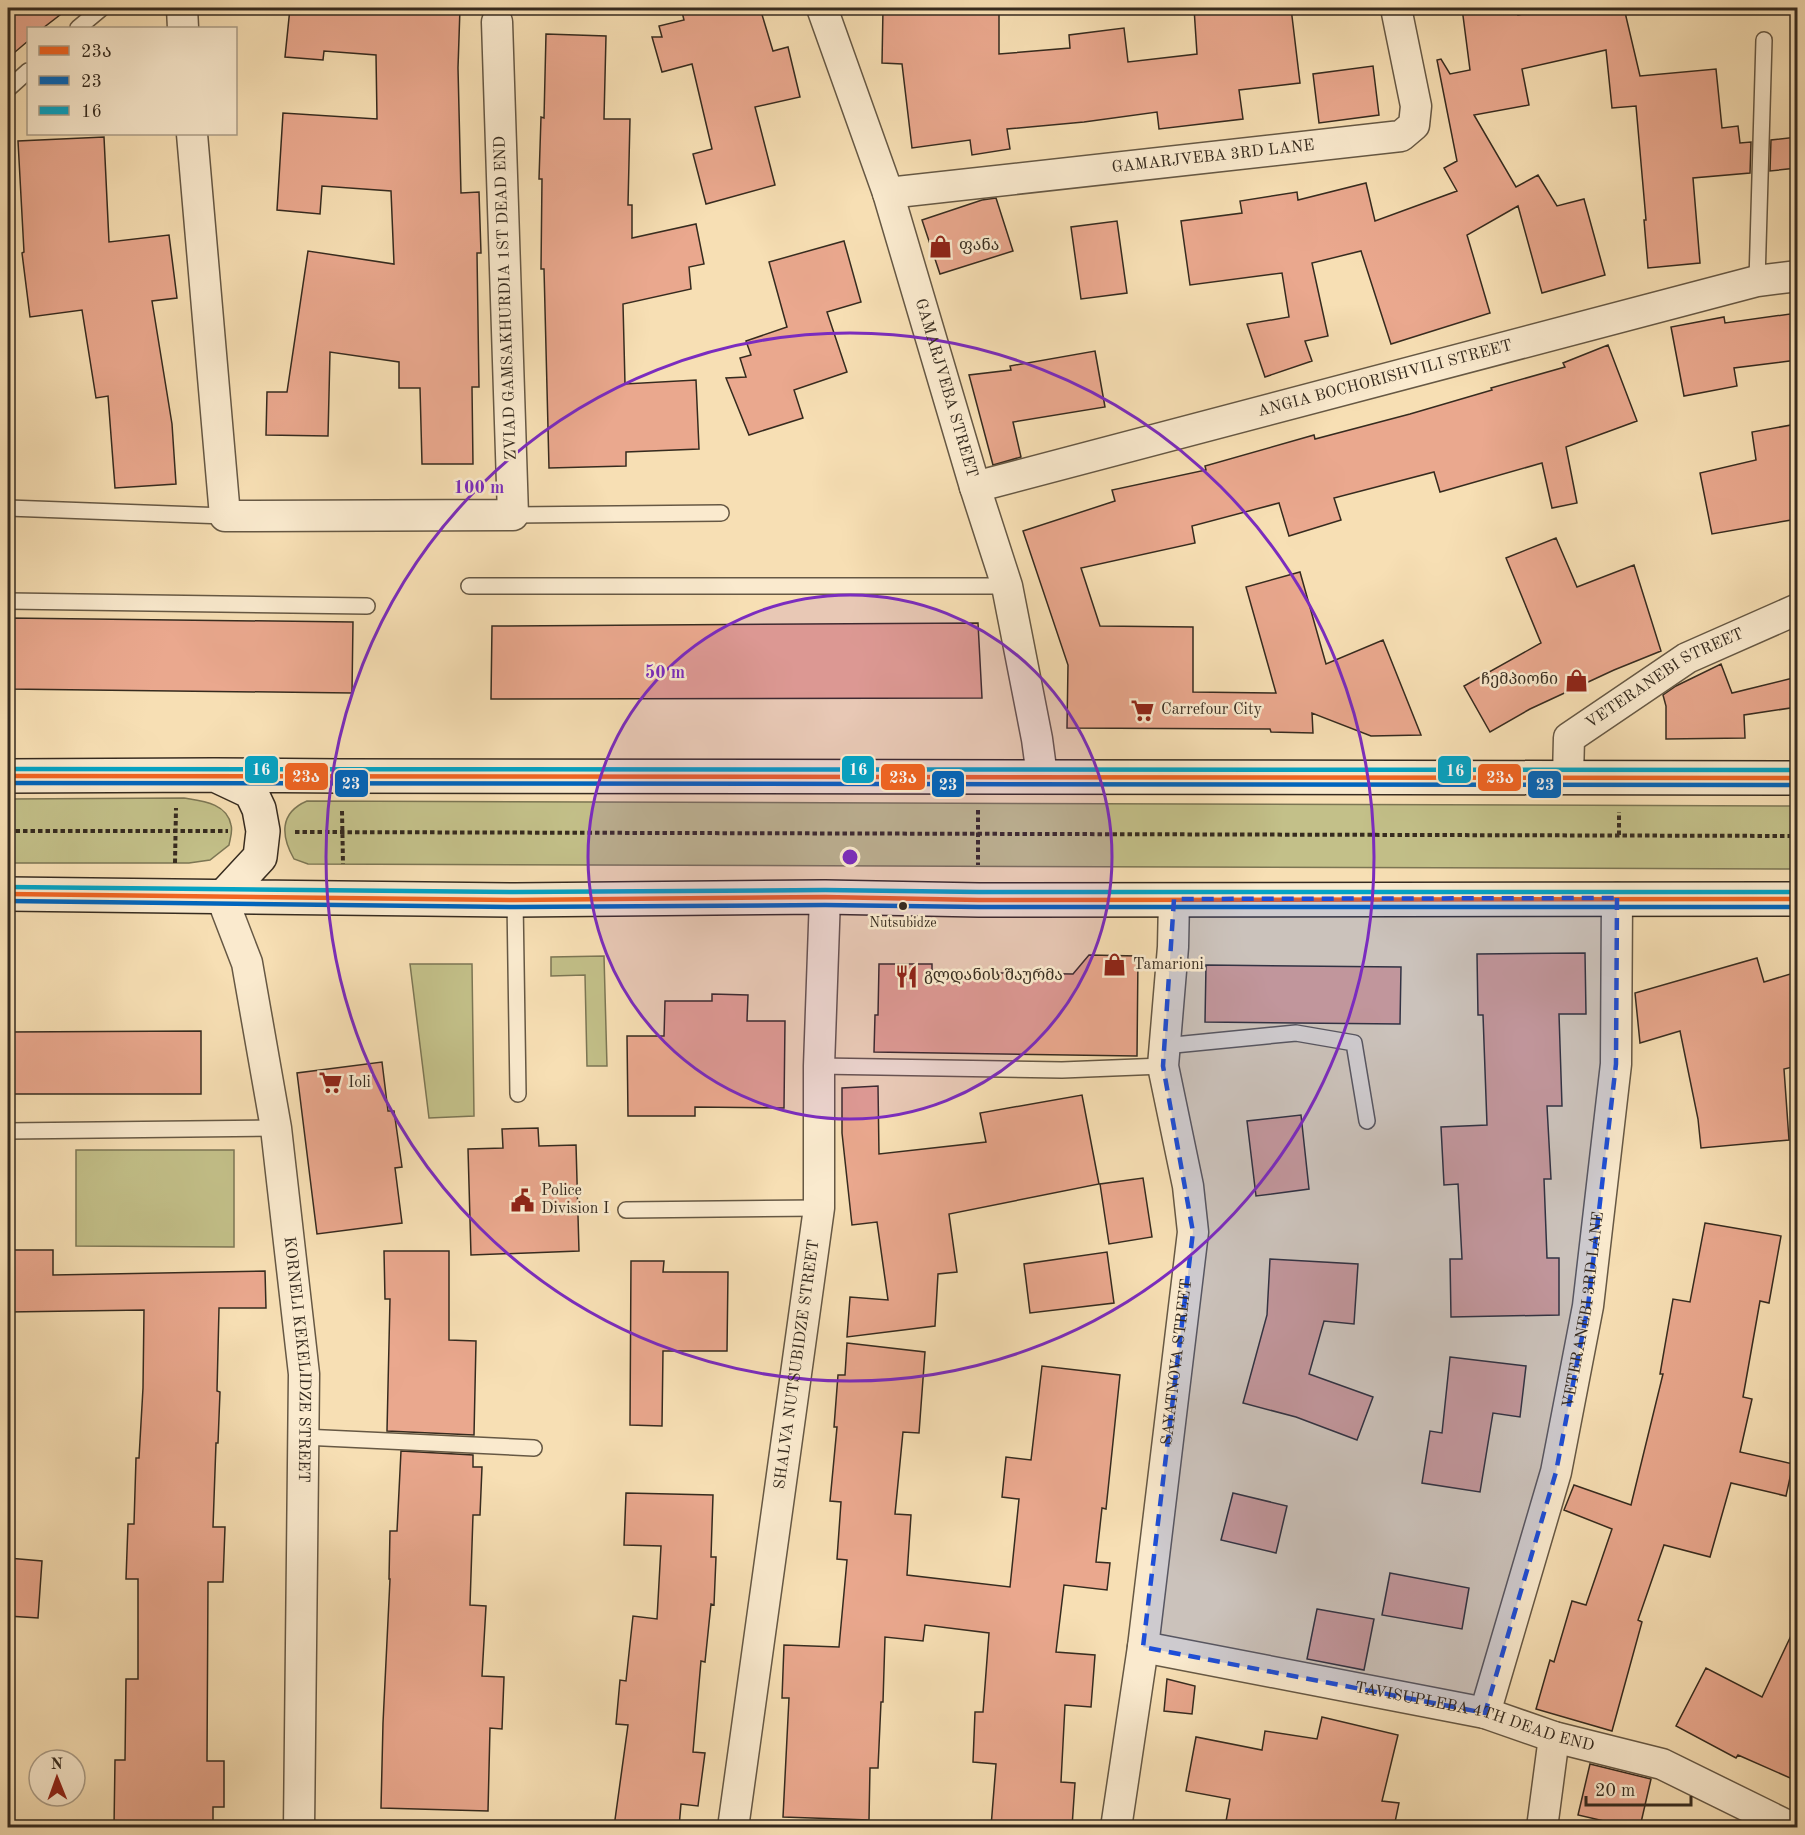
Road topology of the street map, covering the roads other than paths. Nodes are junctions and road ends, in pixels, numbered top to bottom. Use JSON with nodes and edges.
{"nodes":[{"id":1,"x":102,"y":8,"type":"edge"},
{"id":2,"x":182,"y":8,"type":"edge"},
{"id":3,"x":822,"y":8,"type":"edge"},
{"id":4,"x":1396,"y":8,"type":"edge"},
{"id":5,"x":497,"y":22,"type":"dead end"},
{"id":6,"x":79,"y":27,"type":"edge"},
{"id":7,"x":183,"y":27,"type":"edge"},
{"id":8,"x":1764,"y":40,"type":"dead end"},
{"id":9,"x":27,"y":72,"type":"edge"},
{"id":10,"x":8,"y":89,"type":"edge"},
{"id":11,"x":192,"y":135,"type":"edge"},
{"id":12,"x":888,"y":194,"type":"junction"},
{"id":13,"x":1797,"y":276,"type":"edge"},
{"id":14,"x":1757,"y":281,"type":"junction"},
{"id":15,"x":975,"y":487,"type":"junction"},
{"id":16,"x":8,"y":508,"type":"edge"},
{"id":17,"x":721,"y":513,"type":"dead end"},
{"id":18,"x":513,"y":515,"type":"junction"},
{"id":19,"x":225,"y":516,"type":"junction"},
{"id":20,"x":469,"y":586,"type":"dead end"},
{"id":21,"x":1007,"y":586,"type":"junction"},
{"id":22,"x":8,"y":601,"type":"edge"},
{"id":23,"x":367,"y":606,"type":"dead end"},
{"id":24,"x":1797,"y":609,"type":"edge"},
{"id":25,"x":214,"y":775,"type":"junction"},
{"id":26,"x":8,"y":776,"type":"edge"},
{"id":27,"x":1042,"y":776,"type":"junction"},
{"id":28,"x":1568,"y":777,"type":"junction"},
{"id":29,"x":1797,"y":778,"type":"edge"},
{"id":30,"x":8,"y":894,"type":"edge"},
{"id":31,"x":825,"y":897,"type":"junction"},
{"id":32,"x":222,"y":898,"type":"junction"},
{"id":33,"x":1617,"y":898,"type":"junction"},
{"id":34,"x":1174,"y":899,"type":"junction"},
{"id":35,"x":1797,"y":899,"type":"edge"},
{"id":36,"x":515,"y":900,"type":"junction"},
{"id":37,"x":1164,"y":1056,"type":"junction"},
{"id":38,"x":819,"y":1066,"type":"junction"},
{"id":39,"x":519,"y":1094,"type":"dead end"},
{"id":40,"x":1367,"y":1121,"type":"dead end"},
{"id":41,"x":276,"y":1128,"type":"junction"},
{"id":42,"x":8,"y":1131,"type":"edge"},
{"id":43,"x":819,"y":1208,"type":"junction"},
{"id":44,"x":626,"y":1210,"type":"dead end"},
{"id":45,"x":303,"y":1437,"type":"junction"},
{"id":46,"x":534,"y":1448,"type":"dead end"},
{"id":47,"x":1143,"y":1647,"type":"junction"},
{"id":48,"x":1485,"y":1713,"type":"junction"},
{"id":49,"x":1554,"y":1737,"type":"junction"},
{"id":50,"x":299,"y":1827,"type":"edge"},
{"id":51,"x":733,"y":1827,"type":"edge"},
{"id":52,"x":1116,"y":1827,"type":"edge"},
{"id":53,"x":1542,"y":1827,"type":"edge"},
{"id":54,"x":1791,"y":1827,"type":"edge"}],
"edges":[{"from":1,"to":6,"type":"lane"},
{"from":2,"to":7,"type":"street"},
{"from":3,"to":12,"type":"street","name":"GAMARJVEBA STREET"},
{"from":4,"to":12,"type":"street","name":"GAMARJVEBA 3RD LANE"},
{"from":5,"to":18,"type":"street","name":"ZVIAD GAMSAKHURDIA 1ST DEAD END"},
{"from":8,"to":14,"type":"lane"},
{"from":9,"to":10,"type":"lane"},
{"from":11,"to":19,"type":"street"},
{"from":12,"to":15,"type":"street","name":"GAMARJVEBA STREET"},
{"from":13,"to":14,"type":"street","name":"ANGIA BOCHORISHVILI STREET"},
{"from":14,"to":15,"type":"street","name":"ANGIA BOCHORISHVILI STREET"},
{"from":15,"to":21,"type":"street","name":"GAMARJVEBA STREET"},
{"from":16,"to":19,"type":"lane"},
{"from":17,"to":18,"type":"lane"},
{"from":18,"to":19,"type":"street"},
{"from":20,"to":21,"type":"lane"},
{"from":21,"to":27,"type":"street","name":"GAMARJVEBA STREET"},
{"from":22,"to":23,"type":"lane"},
{"from":24,"to":28,"type":"street","name":"VETERANEBI STREET"},
{"from":25,"to":26,"type":"main road"},
{"from":25,"to":27,"type":"main road"},
{"from":25,"to":32,"type":"main road"},
{"from":27,"to":28,"type":"main road"},
{"from":28,"to":29,"type":"main road"},
{"from":30,"to":32,"type":"main road"},
{"from":31,"to":34,"type":"main road"},
{"from":31,"to":36,"type":"main road"},
{"from":31,"to":38,"type":"street","name":"SHALVA NUTSUBIDZE STREET"},
{"from":32,"to":36,"type":"main road"},
{"from":32,"to":41,"type":"street","name":"KORNELI KEKELIDZE STREET"},
{"from":33,"to":34,"type":"main road"},
{"from":33,"to":35,"type":"main road"},
{"from":33,"to":48,"type":"street","name":"VETERANEBI 3RD LANE"},
{"from":34,"to":37,"type":"street","name":"SAYATNOVA STREET"},
{"from":36,"to":39,"type":"lane"},
{"from":37,"to":38,"type":"lane"},
{"from":37,"to":40,"type":"lane"},
{"from":37,"to":47,"type":"street","name":"SAYATNOVA STREET"},
{"from":38,"to":43,"type":"street","name":"SHALVA NUTSUBIDZE STREET"},
{"from":41,"to":42,"type":"lane"},
{"from":41,"to":45,"type":"street","name":"KORNELI KEKELIDZE STREET"},
{"from":43,"to":44,"type":"lane"},
{"from":43,"to":51,"type":"street","name":"SHALVA NUTSUBIDZE STREET"},
{"from":45,"to":46,"type":"lane"},
{"from":45,"to":50,"type":"street","name":"KORNELI KEKELIDZE STREET"},
{"from":47,"to":48,"type":"street","name":"TAVISUPLEBA 4TH DEAD END"},
{"from":47,"to":52,"type":"street","name":"SAYATNOVA STREET"},
{"from":48,"to":49,"type":"street","name":"TAVISUPLEBA 4TH DEAD END"},
{"from":49,"to":53,"type":"street"},
{"from":49,"to":54,"type":"street","name":"TAVISUPLEBA 4TH DEAD END"}]}
